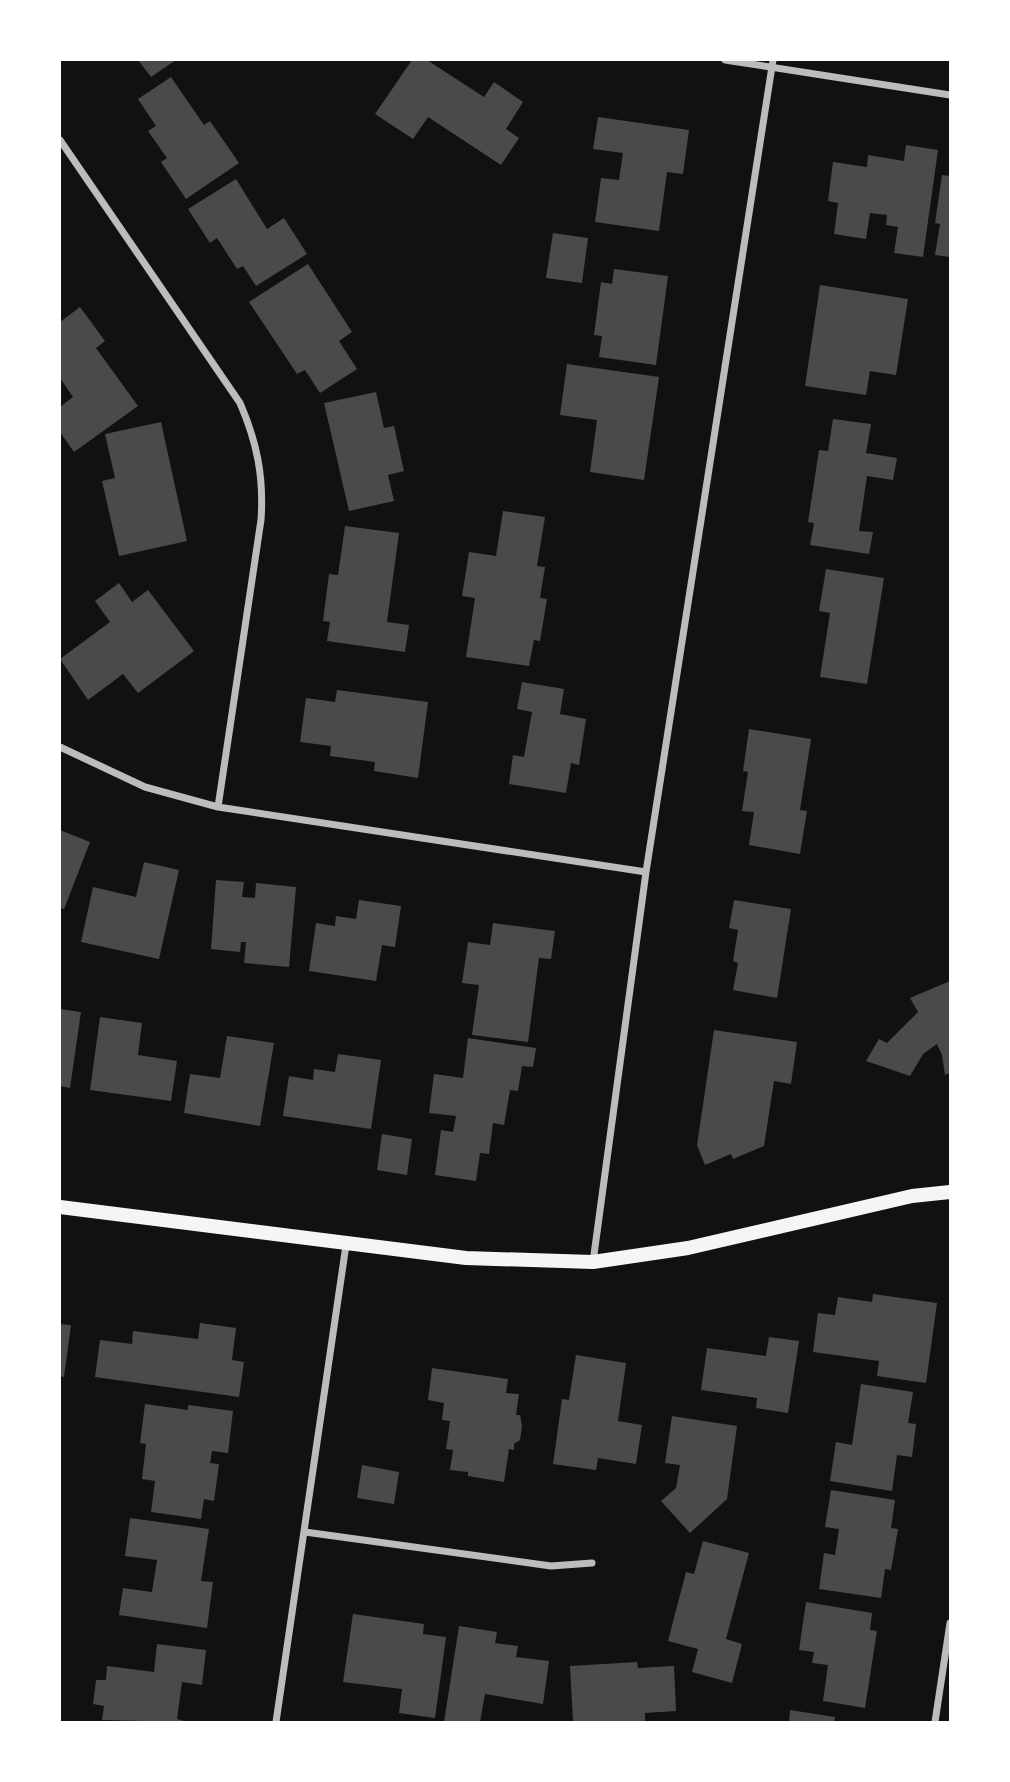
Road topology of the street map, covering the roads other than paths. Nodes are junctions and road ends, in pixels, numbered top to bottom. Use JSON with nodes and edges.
{"nodes":[{"id":1,"x":725,"y":60,"type":"edge"},
{"id":2,"x":772,"y":63,"type":"edge"},
{"id":3,"x":950,"y":95,"type":"edge"},
{"id":4,"x":60,"y":140,"type":"edge"},
{"id":5,"x":60,"y":747,"type":"edge"},
{"id":6,"x":218,"y":807,"type":"junction"},
{"id":7,"x":646,"y":872,"type":"junction"},
{"id":8,"x":950,"y":1192,"type":"edge"},
{"id":9,"x":60,"y":1207,"type":"edge"},
{"id":10,"x":346,"y":1245,"type":"junction"},
{"id":11,"x":593,"y":1262,"type":"junction"},
{"id":12,"x":305,"y":1532,"type":"junction"},
{"id":13,"x":592,"y":1563,"type":"dead end"},
{"id":14,"x":950,"y":1623,"type":"edge"},
{"id":15,"x":276,"y":1723,"type":"edge"},
{"id":16,"x":935,"y":1723,"type":"edge"}],
"edges":[{"from":1,"to":2,"type":"street"},
{"from":2,"to":3,"type":"street"},
{"from":2,"to":7,"type":"street"},
{"from":4,"to":6,"type":"street"},
{"from":5,"to":6,"type":"street"},
{"from":6,"to":7,"type":"street"},
{"from":7,"to":11,"type":"street"},
{"from":8,"to":11,"type":"main road"},
{"from":9,"to":10,"type":"main road"},
{"from":10,"to":11,"type":"main road"},
{"from":10,"to":12,"type":"street"},
{"from":12,"to":13,"type":"street"},
{"from":12,"to":15,"type":"street"},
{"from":14,"to":16,"type":"street"}]}
